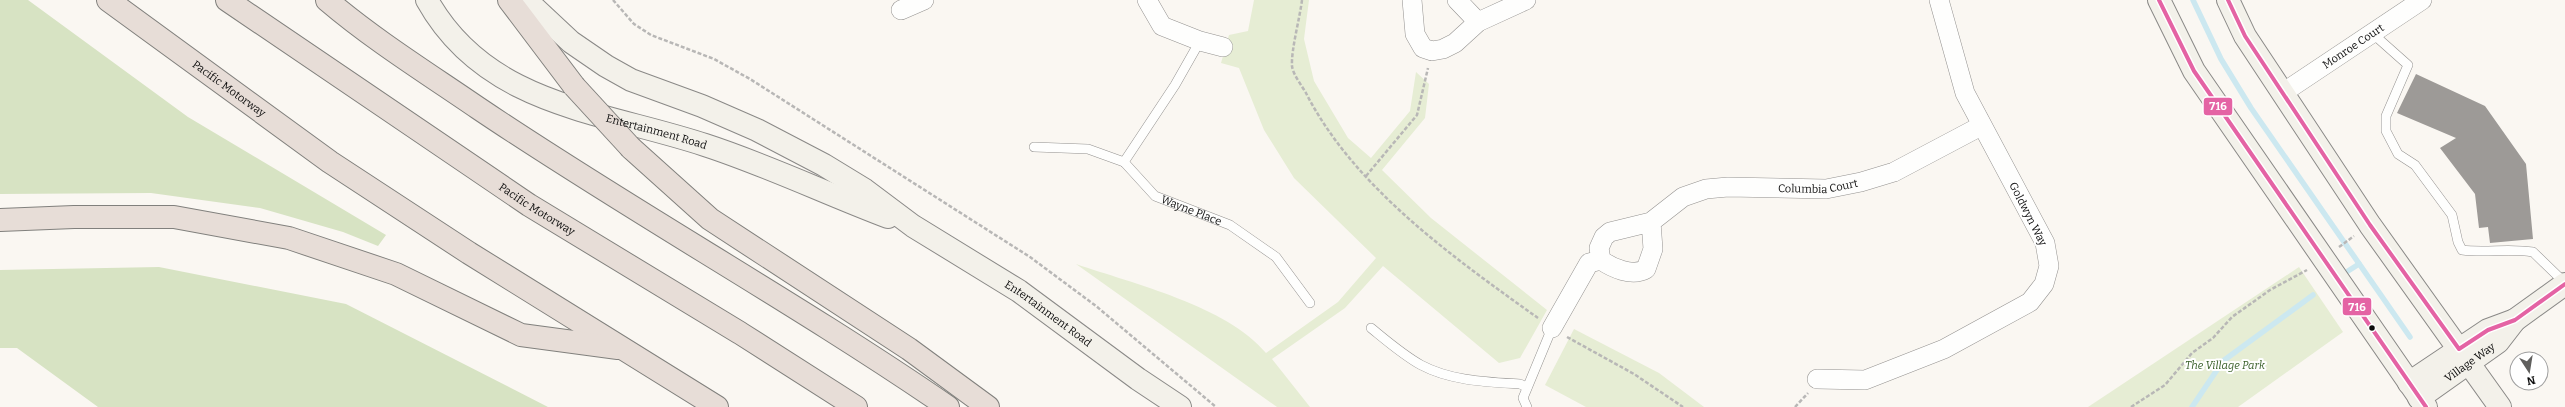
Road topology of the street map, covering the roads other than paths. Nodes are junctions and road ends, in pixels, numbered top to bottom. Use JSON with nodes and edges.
{"nodes":[{"id":1,"x":108,"y":0,"type":"edge"},
{"id":2,"x":227,"y":0,"type":"edge"},
{"id":3,"x":326,"y":0,"type":"edge"},
{"id":4,"x":427,"y":0,"type":"edge"},
{"id":5,"x":509,"y":0,"type":"edge"},
{"id":6,"x":526,"y":0,"type":"edge"},
{"id":7,"x":924,"y":0,"type":"edge"},
{"id":8,"x":1147,"y":0,"type":"edge"},
{"id":9,"x":1412,"y":0,"type":"edge"},
{"id":10,"x":1457,"y":0,"type":"edge"},
{"id":11,"x":1526,"y":0,"type":"edge"},
{"id":12,"x":1939,"y":0,"type":"edge"},
{"id":13,"x":2159,"y":0,"type":"edge"},
{"id":14,"x":2228,"y":0,"type":"edge"},
{"id":15,"x":2422,"y":0,"type":"edge"},
{"id":16,"x":901,"y":10,"type":"dead end"},
{"id":17,"x":1478,"y":22,"type":"junction"},
{"id":18,"x":2372,"y":33,"type":"junction"},
{"id":19,"x":1200,"y":41,"type":"junction"},
{"id":20,"x":1223,"y":47,"type":"dead end"},
{"id":21,"x":2284,"y":92,"type":"junction"},
{"id":22,"x":1981,"y":126,"type":"junction"},
{"id":23,"x":1034,"y":147,"type":"dead end"},
{"id":24,"x":1124,"y":162,"type":"junction"},
{"id":25,"x":0,"y":220,"type":"edge"},
{"id":26,"x":1651,"y":222,"type":"junction"},
{"id":27,"x":913,"y":226,"type":"junction"},
{"id":28,"x":1600,"y":260,"type":"junction"},
{"id":29,"x":2565,"y":283,"type":"edge"},
{"id":30,"x":1310,"y":303,"type":"dead end"},
{"id":31,"x":1371,"y":328,"type":"dead end"},
{"id":32,"x":1552,"y":328,"type":"joint"},
{"id":33,"x":627,"y":349,"type":"junction"},
{"id":34,"x":2465,"y":356,"type":"junction"},
{"id":35,"x":1817,"y":379,"type":"dead end"},
{"id":36,"x":1527,"y":387,"type":"junction"},
{"id":37,"x":2418,"y":396,"type":"edge"},
{"id":38,"x":717,"y":407,"type":"edge"},
{"id":39,"x":856,"y":407,"type":"edge"},
{"id":40,"x":948,"y":407,"type":"edge"},
{"id":41,"x":988,"y":407,"type":"edge"},
{"id":42,"x":1180,"y":407,"type":"edge"},
{"id":43,"x":1527,"y":407,"type":"edge"},
{"id":44,"x":2500,"y":407,"type":"edge"}],
"edges":[{"from":1,"to":33,"type":"highway","name":"Pacific Motorway"},
{"from":2,"to":39,"type":"highway","name":"Pacific Motorway"},
{"from":3,"to":40,"type":"highway"},
{"from":4,"to":27,"type":"street","name":"Entertainment Road"},
{"from":5,"to":41,"type":"highway","bridge":true},
{"from":6,"to":27,"type":"street","name":"Entertainment Road"},
{"from":7,"to":16,"type":"street"},
{"from":8,"to":19,"type":"street"},
{"from":9,"to":17,"type":"street"},
{"from":10,"to":17,"type":"street"},
{"from":11,"to":17,"type":"street"},
{"from":12,"to":22,"type":"street","name":"Goldwyn Way"},
{"from":13,"to":37,"type":"street"},
{"from":14,"to":21,"type":"street"},
{"from":15,"to":18,"type":"street","name":"Monroe Court"},
{"from":18,"to":21,"type":"street","name":"Monroe Court"},
{"from":18,"to":29,"type":"lane"},
{"from":19,"to":20,"type":"street"},
{"from":19,"to":24,"type":"lane"},
{"from":21,"to":34,"type":"street"},
{"from":22,"to":26,"type":"street","name":"Columbia Court"},
{"from":22,"to":35,"type":"street","name":"Goldwyn Way"},
{"from":23,"to":24,"type":"lane"},
{"from":24,"to":30,"type":"lane","name":"Wayne Place"},
{"from":25,"to":33,"type":"highway"},
{"from":26,"to":28,"type":"street","name":"Columbia Court"},
{"from":26,"to":28,"type":"street"},
{"from":27,"to":42,"type":"street","name":"Entertainment Road"},
{"from":28,"to":32,"type":"street"},
{"from":29,"to":34,"type":"street","name":"Village Way"},
{"from":31,"to":36,"type":"lane"},
{"from":32,"to":36,"type":"lane"},
{"from":33,"to":38,"type":"highway","name":"Pacific Motorway"},
{"from":34,"to":37,"type":"street","name":"Village Way"},
{"from":34,"to":44,"type":"street"},
{"from":36,"to":43,"type":"lane"}]}
